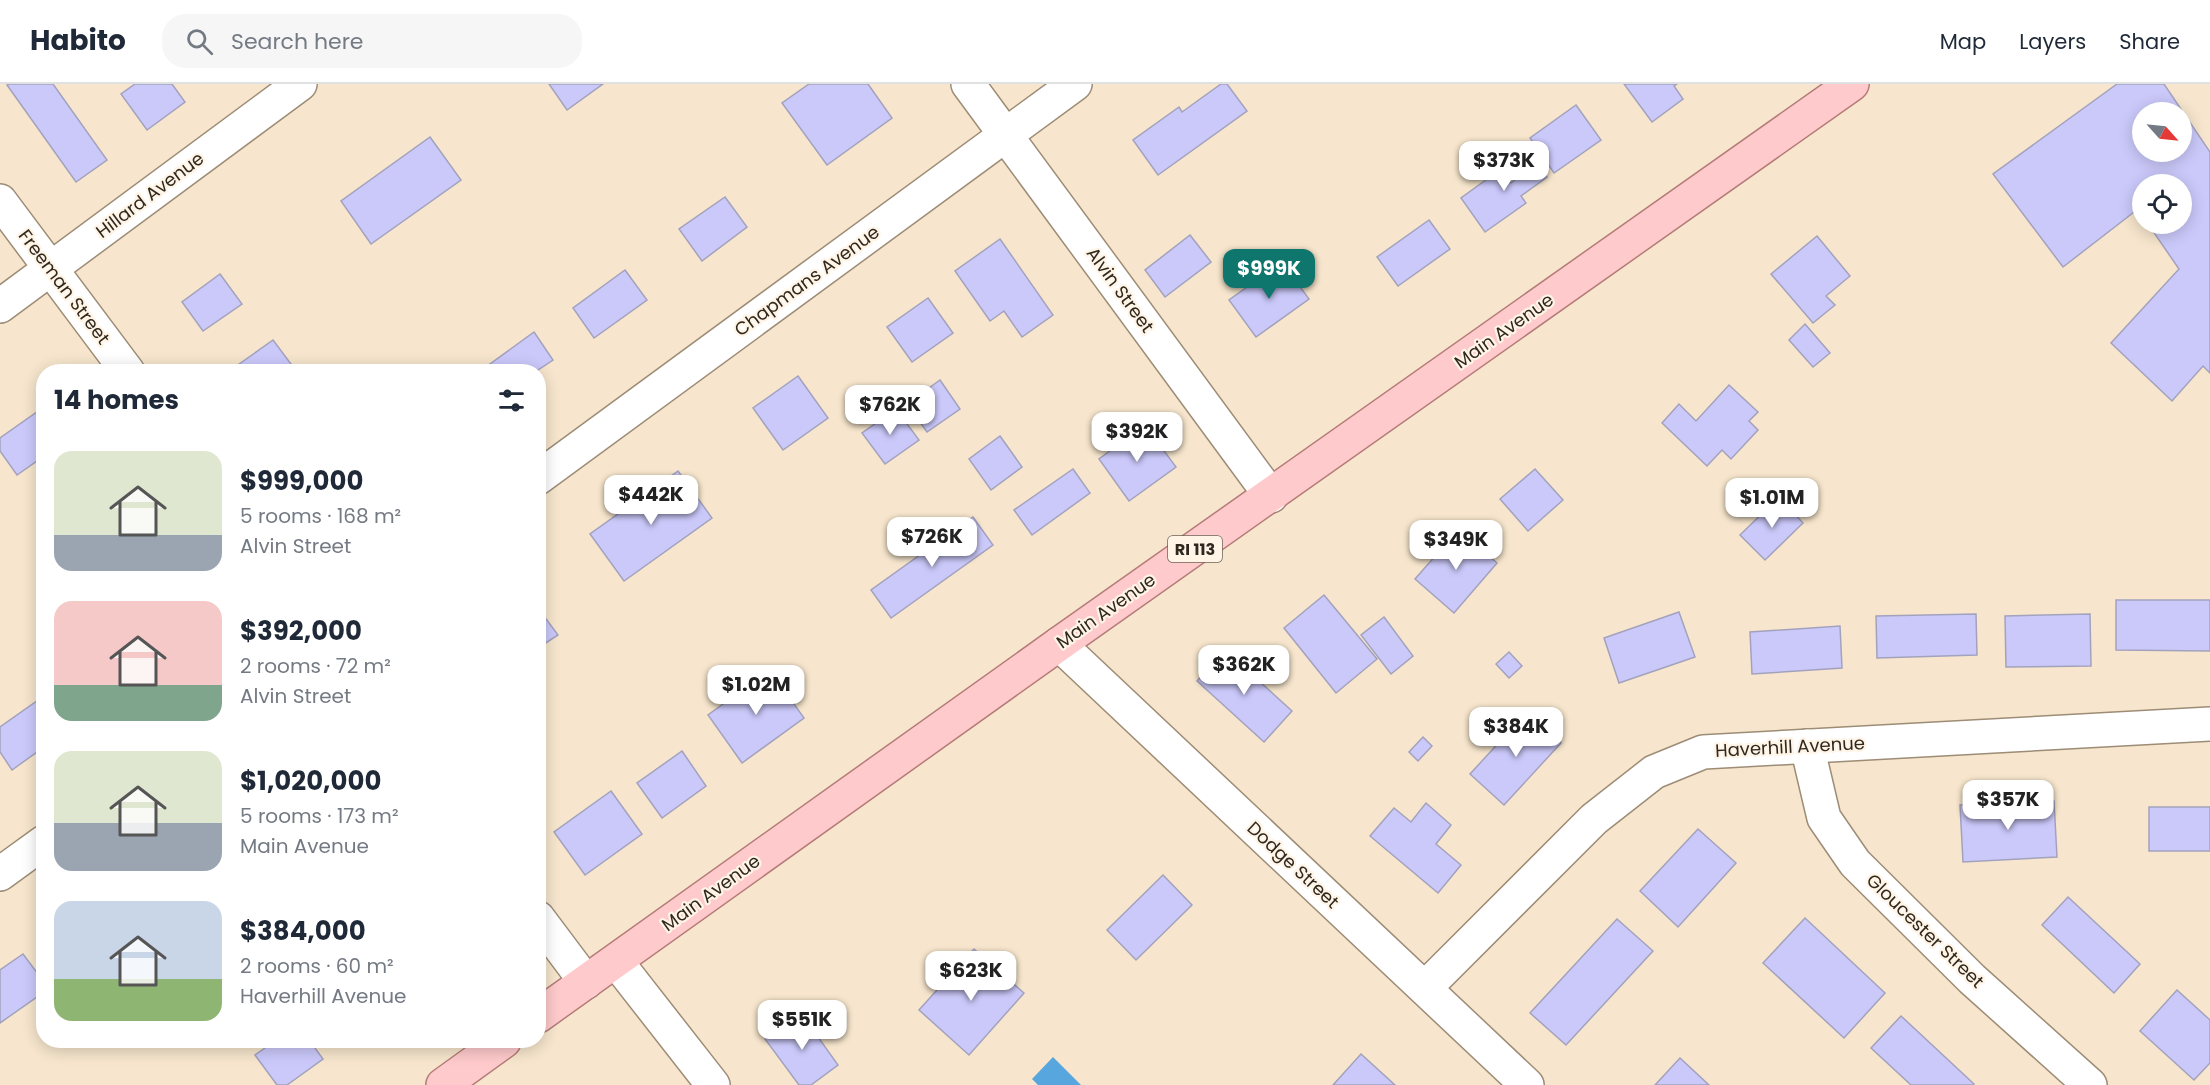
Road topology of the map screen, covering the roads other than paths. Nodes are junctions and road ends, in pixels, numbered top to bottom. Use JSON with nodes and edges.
{"nodes":[{"id":1,"x":300,"y":84,"type":"edge"},
{"id":2,"x":968,"y":84,"type":"edge"},
{"id":3,"x":1075,"y":84,"type":"edge"},
{"id":4,"x":1852,"y":84,"type":"edge"},
{"id":5,"x":1006,"y":135,"type":"junction"},
{"id":6,"x":0,"y":201,"type":"edge"},
{"id":7,"x":51,"y":269,"type":"junction"},
{"id":8,"x":0,"y":306,"type":"edge"},
{"id":9,"x":122,"y":364,"type":"edge"},
{"id":10,"x":546,"y":472,"type":"edge"},
{"id":11,"x":1271,"y":496,"type":"junction"},
{"id":12,"x":1059,"y":644,"type":"junction"},
{"id":13,"x":2210,"y":724,"type":"edge"},
{"id":14,"x":1807,"y":746,"type":"junction"},
{"id":15,"x":36,"y":848,"type":"edge"},
{"id":16,"x":0,"y":874,"type":"edge"},
{"id":17,"x":546,"y":929,"type":"edge"},
{"id":18,"x":616,"y":961,"type":"junction"},
{"id":19,"x":586,"y":982,"type":"junction"},
{"id":20,"x":1425,"y":988,"type":"junction"},
{"id":21,"x":546,"y":1010,"type":"edge"},
{"id":22,"x":494,"y":1048,"type":"edge"},
{"id":23,"x":443,"y":1085,"type":"edge"},
{"id":24,"x":713,"y":1085,"type":"edge"},
{"id":25,"x":1527,"y":1085,"type":"edge"},
{"id":26,"x":2090,"y":1085,"type":"edge"}],
"edges":[{"from":1,"to":7,"type":"street","name":"Hillard Avenue"},
{"from":2,"to":5,"type":"street","name":"Alvin Street"},
{"from":3,"to":5,"type":"street","name":"Chapmans Avenue"},
{"from":4,"to":11,"type":"main road","name":"Main Avenue","number":"RI 113"},
{"from":5,"to":10,"type":"street","name":"Chapmans Avenue"},
{"from":5,"to":11,"type":"street","name":"Alvin Street"},
{"from":6,"to":7,"type":"street","name":"Freeman Street"},
{"from":7,"to":8,"type":"street","name":"Hillard Avenue"},
{"from":7,"to":9,"type":"street","name":"Freeman Street"},
{"from":11,"to":12,"type":"main road","name":"Main Avenue","number":"RI 113"},
{"from":12,"to":18,"type":"main road","name":"Main Avenue","number":"RI 113"},
{"from":12,"to":20,"type":"street","name":"Dodge Street"},
{"from":13,"to":14,"type":"street","name":"Haverhill Avenue"},
{"from":14,"to":20,"type":"street","name":"Haverhill Avenue"},
{"from":14,"to":26,"type":"street","name":"Gloucester Street"},
{"from":15,"to":16,"type":"street"},
{"from":17,"to":19,"type":"street"},
{"from":18,"to":19,"type":"main road","name":"Main Avenue","number":"RI 113"},
{"from":18,"to":24,"type":"street"},
{"from":19,"to":21,"type":"main road","name":"Main Avenue","number":"RI 113"},
{"from":20,"to":25,"type":"street","name":"Dodge Street"},
{"from":22,"to":23,"type":"main road"}]}
